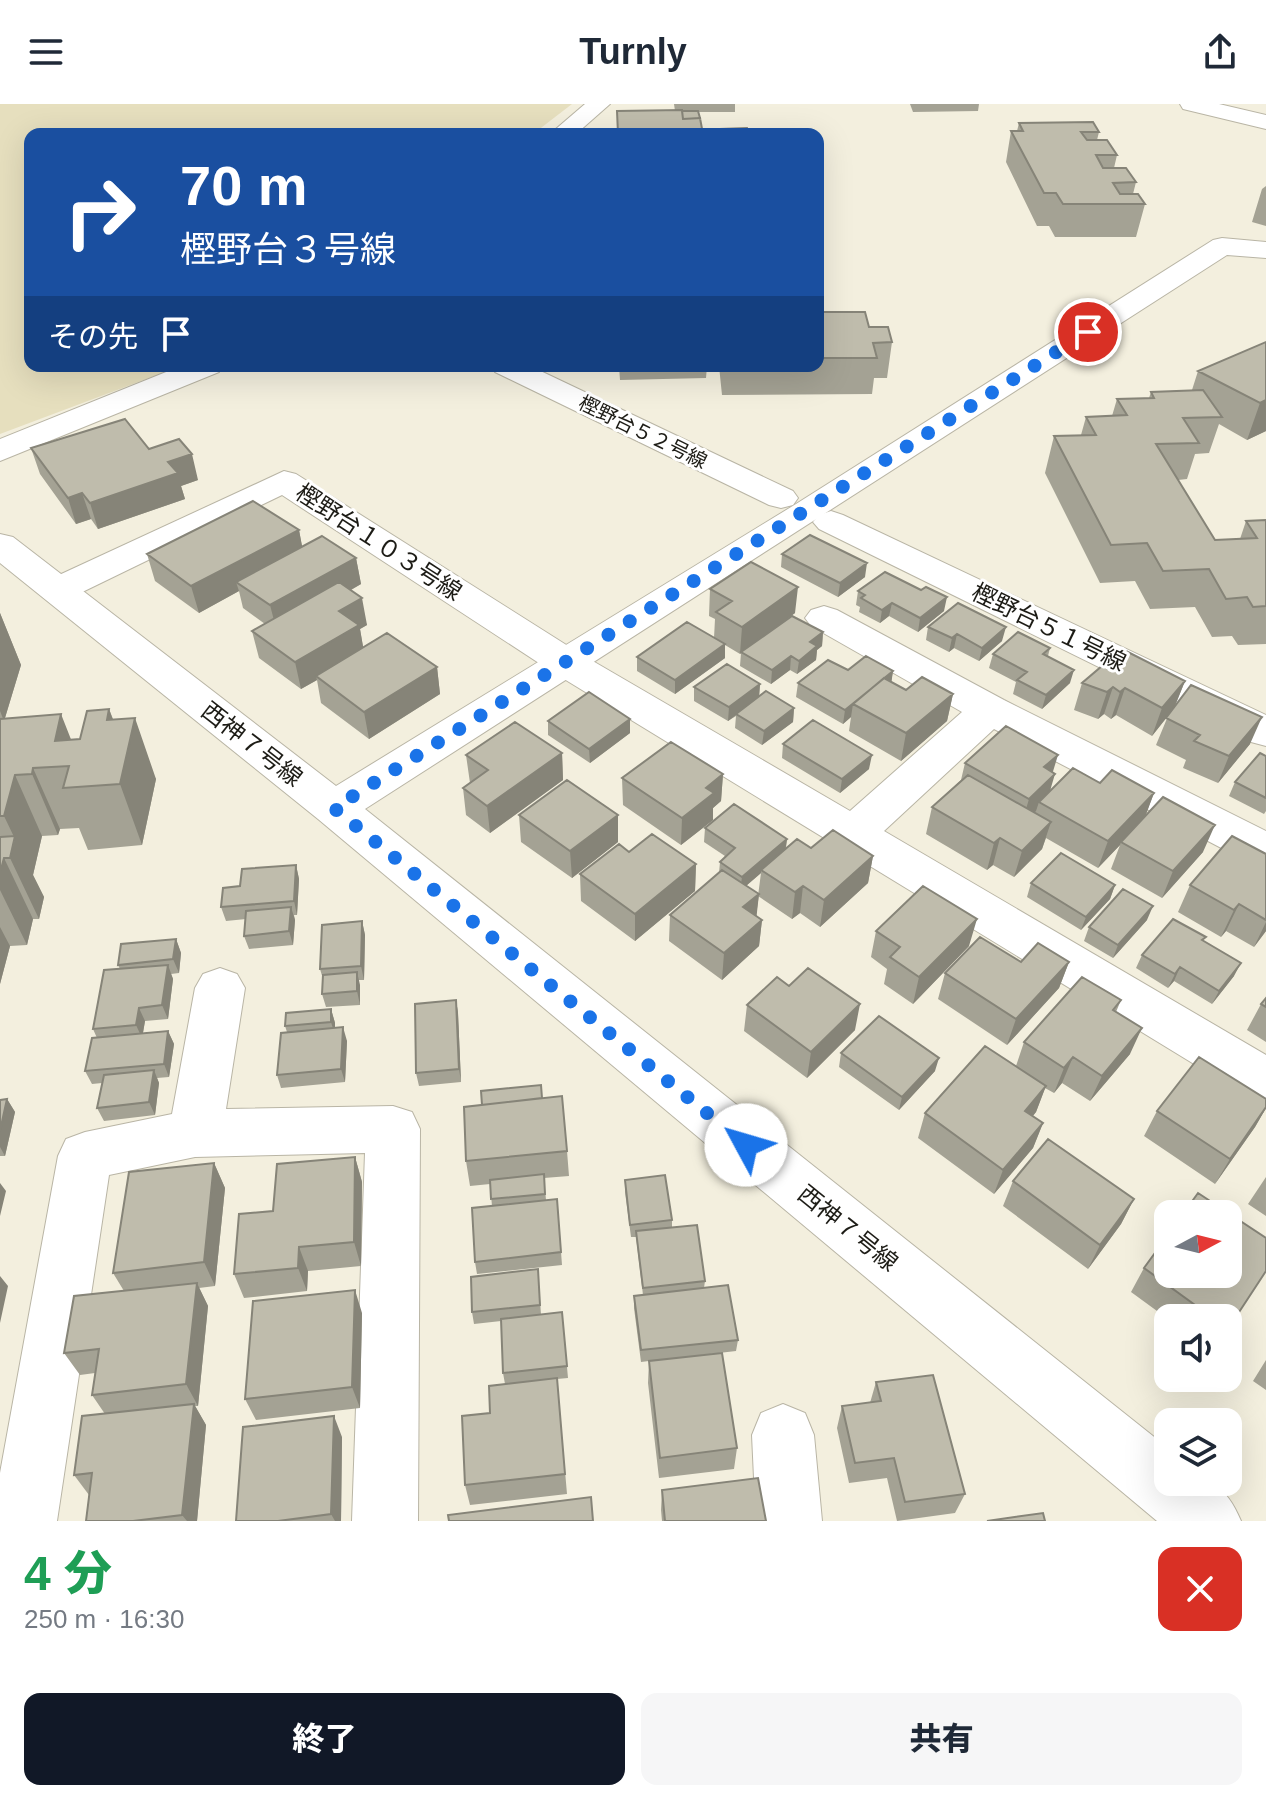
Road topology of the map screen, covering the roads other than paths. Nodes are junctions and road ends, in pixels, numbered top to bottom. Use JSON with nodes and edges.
{"nodes":[{"id":1,"x":599,"y":104,"type":"edge"},
{"id":2,"x":1191,"y":104,"type":"edge"},
{"id":3,"x":1266,"y":122,"type":"edge"},
{"id":4,"x":569,"y":128,"type":"edge"},
{"id":5,"x":1266,"y":250,"type":"edge"},
{"id":6,"x":193,"y":372,"type":"edge"},
{"id":7,"x":518,"y":372,"type":"edge"},
{"id":8,"x":0,"y":451,"type":"edge"},
{"id":9,"x":781,"y":498,"type":"dead end"},
{"id":10,"x":831,"y":522,"type":"dead end"},
{"id":11,"x":0,"y":545,"type":"edge"},
{"id":12,"x":57,"y":590,"type":"junction"},
{"id":13,"x":824,"y":618,"type":"dead end"},
{"id":14,"x":565,"y":662,"type":"junction"},
{"id":15,"x":990,"y":710,"type":"junction"},
{"id":16,"x":1266,"y":732,"type":"edge"},
{"id":17,"x":334,"y":808,"type":"junction"},
{"id":18,"x":853,"y":834,"type":"junction"},
{"id":19,"x":1266,"y":851,"type":"edge"},
{"id":20,"x":220,"y":988,"type":"dead end"},
{"id":21,"x":1266,"y":1081,"type":"edge"},
{"id":22,"x":195,"y":1133,"type":"junction"},
{"id":23,"x":783,"y":1435,"type":"dead end"},
{"id":24,"x":24,"y":1521,"type":"edge"},
{"id":25,"x":385,"y":1521,"type":"edge"},
{"id":26,"x":789,"y":1521,"type":"edge"},
{"id":27,"x":1208,"y":1521,"type":"edge"}],
"edges":[{"from":1,"to":4,"type":"street"},
{"from":2,"to":3,"type":"street"},
{"from":5,"to":14,"type":"street"},
{"from":6,"to":8,"type":"street"},
{"from":7,"to":9,"type":"street","name":"樫野台５２号線"},
{"from":10,"to":16,"type":"street","name":"樫野台５１号線"},
{"from":11,"to":12,"type":"street","name":"西神７号線"},
{"from":12,"to":14,"type":"street","name":"樫野台１０３号線"},
{"from":12,"to":17,"type":"street","name":"西神７号線"},
{"from":13,"to":15,"type":"street"},
{"from":14,"to":17,"type":"street"},
{"from":14,"to":18,"type":"street"},
{"from":15,"to":18,"type":"street"},
{"from":15,"to":19,"type":"street"},
{"from":17,"to":27,"type":"street","name":"西神７号線"},
{"from":18,"to":21,"type":"street"},
{"from":20,"to":22,"type":"street"},
{"from":22,"to":24,"type":"street"},
{"from":22,"to":25,"type":"street"},
{"from":23,"to":26,"type":"street"}]}
